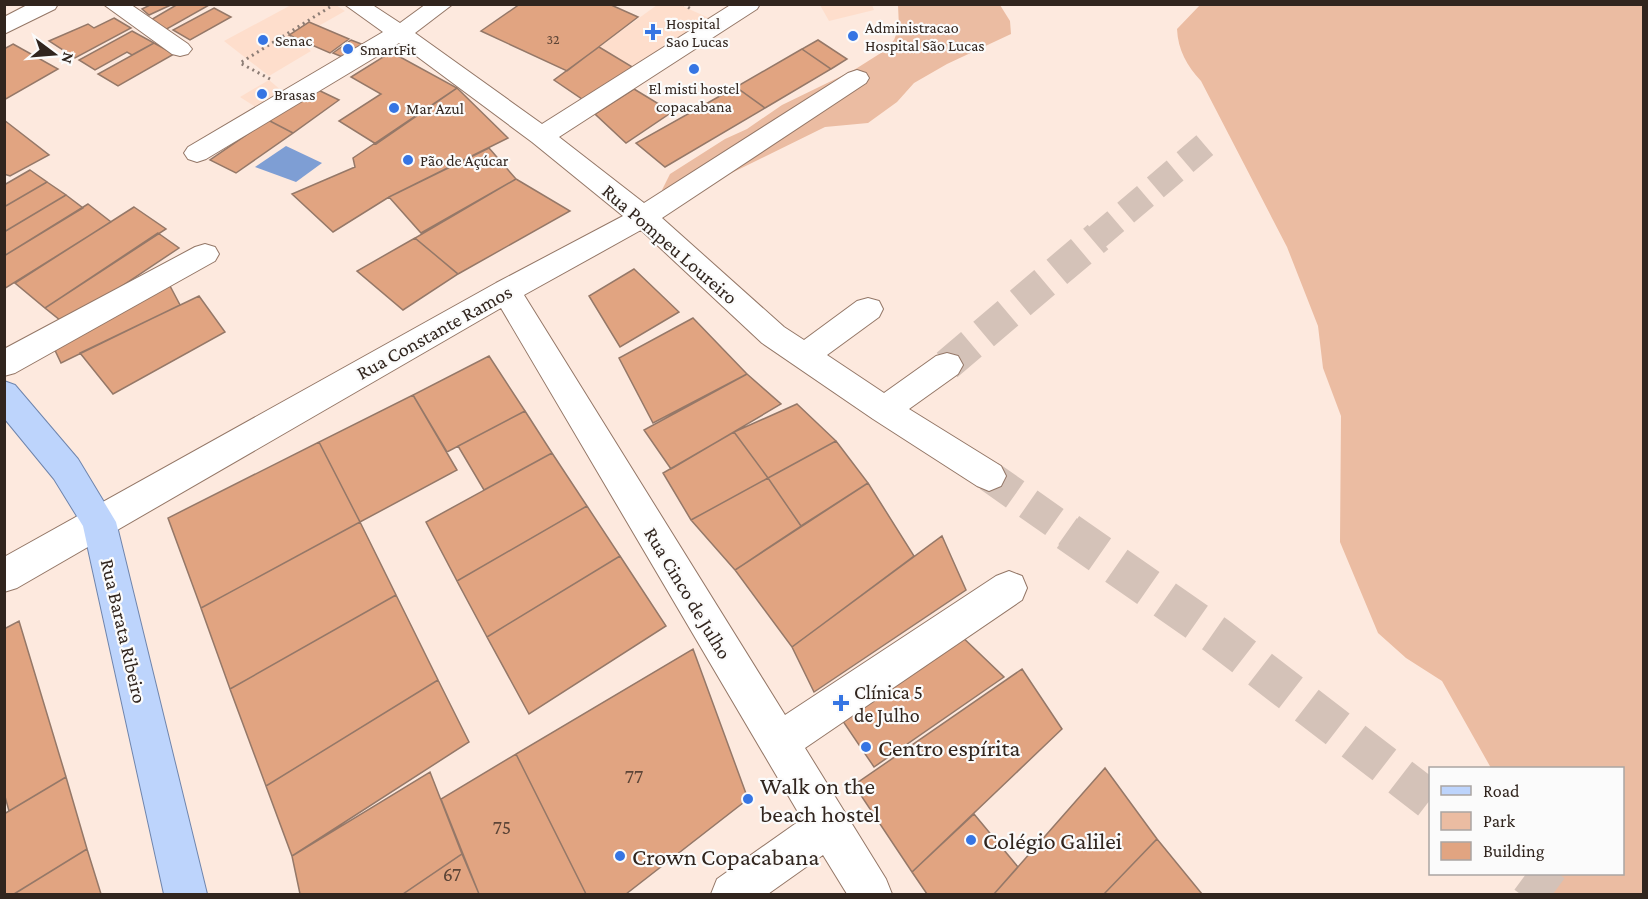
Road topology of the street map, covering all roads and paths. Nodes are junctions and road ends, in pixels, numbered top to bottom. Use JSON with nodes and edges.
{"nodes":[{"id":1,"x":47,"y":4,"type":"edge"},
{"id":2,"x":114,"y":4,"type":"edge"},
{"id":3,"x":334,"y":4,"type":"edge"},
{"id":4,"x":442,"y":4,"type":"edge"},
{"id":5,"x":749,"y":4,"type":"edge"},
{"id":6,"x":359,"y":5,"type":"edge"},
{"id":7,"x":4,"y":27,"type":"edge"},
{"id":8,"x":400,"y":33,"type":"junction"},
{"id":9,"x":180,"y":49,"type":"dead end"},
{"id":10,"x":265,"y":77,"type":"dead end"},
{"id":11,"x":856,"y":78,"type":"dead end"},
{"id":12,"x":541,"y":136,"type":"junction"},
{"id":13,"x":197,"y":153,"type":"dead end"},
{"id":14,"x":643,"y":217,"type":"junction"},
{"id":15,"x":205,"y":254,"type":"dead end"},
{"id":16,"x":506,"y":291,"type":"junction"},
{"id":17,"x":868,"y":309,"type":"dead end"},
{"id":18,"x":804,"y":356,"type":"junction"},
{"id":19,"x":4,"y":364,"type":"edge"},
{"id":20,"x":947,"y":365,"type":"tunnel mouth"},
{"id":21,"x":4,"y":394,"type":"edge"},
{"id":22,"x":884,"y":410,"type":"junction"},
{"id":23,"x":989,"y":476,"type":"tunnel mouth"},
{"id":24,"x":99,"y":522,"type":"junction"},
{"id":25,"x":4,"y":576,"type":"edge"},
{"id":26,"x":1009,"y":588,"type":"dead end"},
{"id":27,"x":778,"y":743,"type":"junction"},
{"id":28,"x":828,"y":826,"type":"junction"},
{"id":29,"x":186,"y":894,"type":"edge"},
{"id":30,"x":732,"y":894,"type":"edge"},
{"id":31,"x":870,"y":894,"type":"edge"}],
"edges":[{"from":1,"to":7,"type":"street"},
{"from":2,"to":9,"type":"street"},
{"from":3,"to":10,"type":"path"},
{"from":4,"to":8,"type":"street"},
{"from":5,"to":12,"type":"street"},
{"from":6,"to":8,"type":"street","name":"Rua Pompeu Loureiro"},
{"from":8,"to":12,"type":"street","name":"Rua Pompeu Loureiro"},
{"from":8,"to":13,"type":"street"},
{"from":11,"to":14,"type":"street","name":"Rua Constante Ramos"},
{"from":12,"to":14,"type":"street","name":"Rua Pompeu Loureiro"},
{"from":14,"to":16,"type":"street","name":"Rua Constante Ramos"},
{"from":14,"to":18,"type":"street","name":"Rua Pompeu Loureiro"},
{"from":15,"to":19,"type":"street"},
{"from":16,"to":24,"type":"street","name":"Rua Constante Ramos"},
{"from":16,"to":27,"type":"street","name":"Rua Cinco de Julho"},
{"from":17,"to":18,"type":"street"},
{"from":18,"to":22,"type":"street","name":"Rua Pompeu Loureiro"},
{"from":20,"to":22,"type":"street"},
{"from":21,"to":24,"type":"main road","name":"Rua Barata Ribeiro"},
{"from":22,"to":23,"type":"street","name":"Rua Pompeu Loureiro"},
{"from":24,"to":25,"type":"street","name":"Rua Constante Ramos"},
{"from":24,"to":29,"type":"main road","name":"Rua Barata Ribeiro"},
{"from":26,"to":27,"type":"street"},
{"from":27,"to":28,"type":"street","name":"Rua Cinco de Julho"},
{"from":28,"to":30,"type":"street"},
{"from":28,"to":31,"type":"street","name":"Rua Cinco de Julho"}]}
